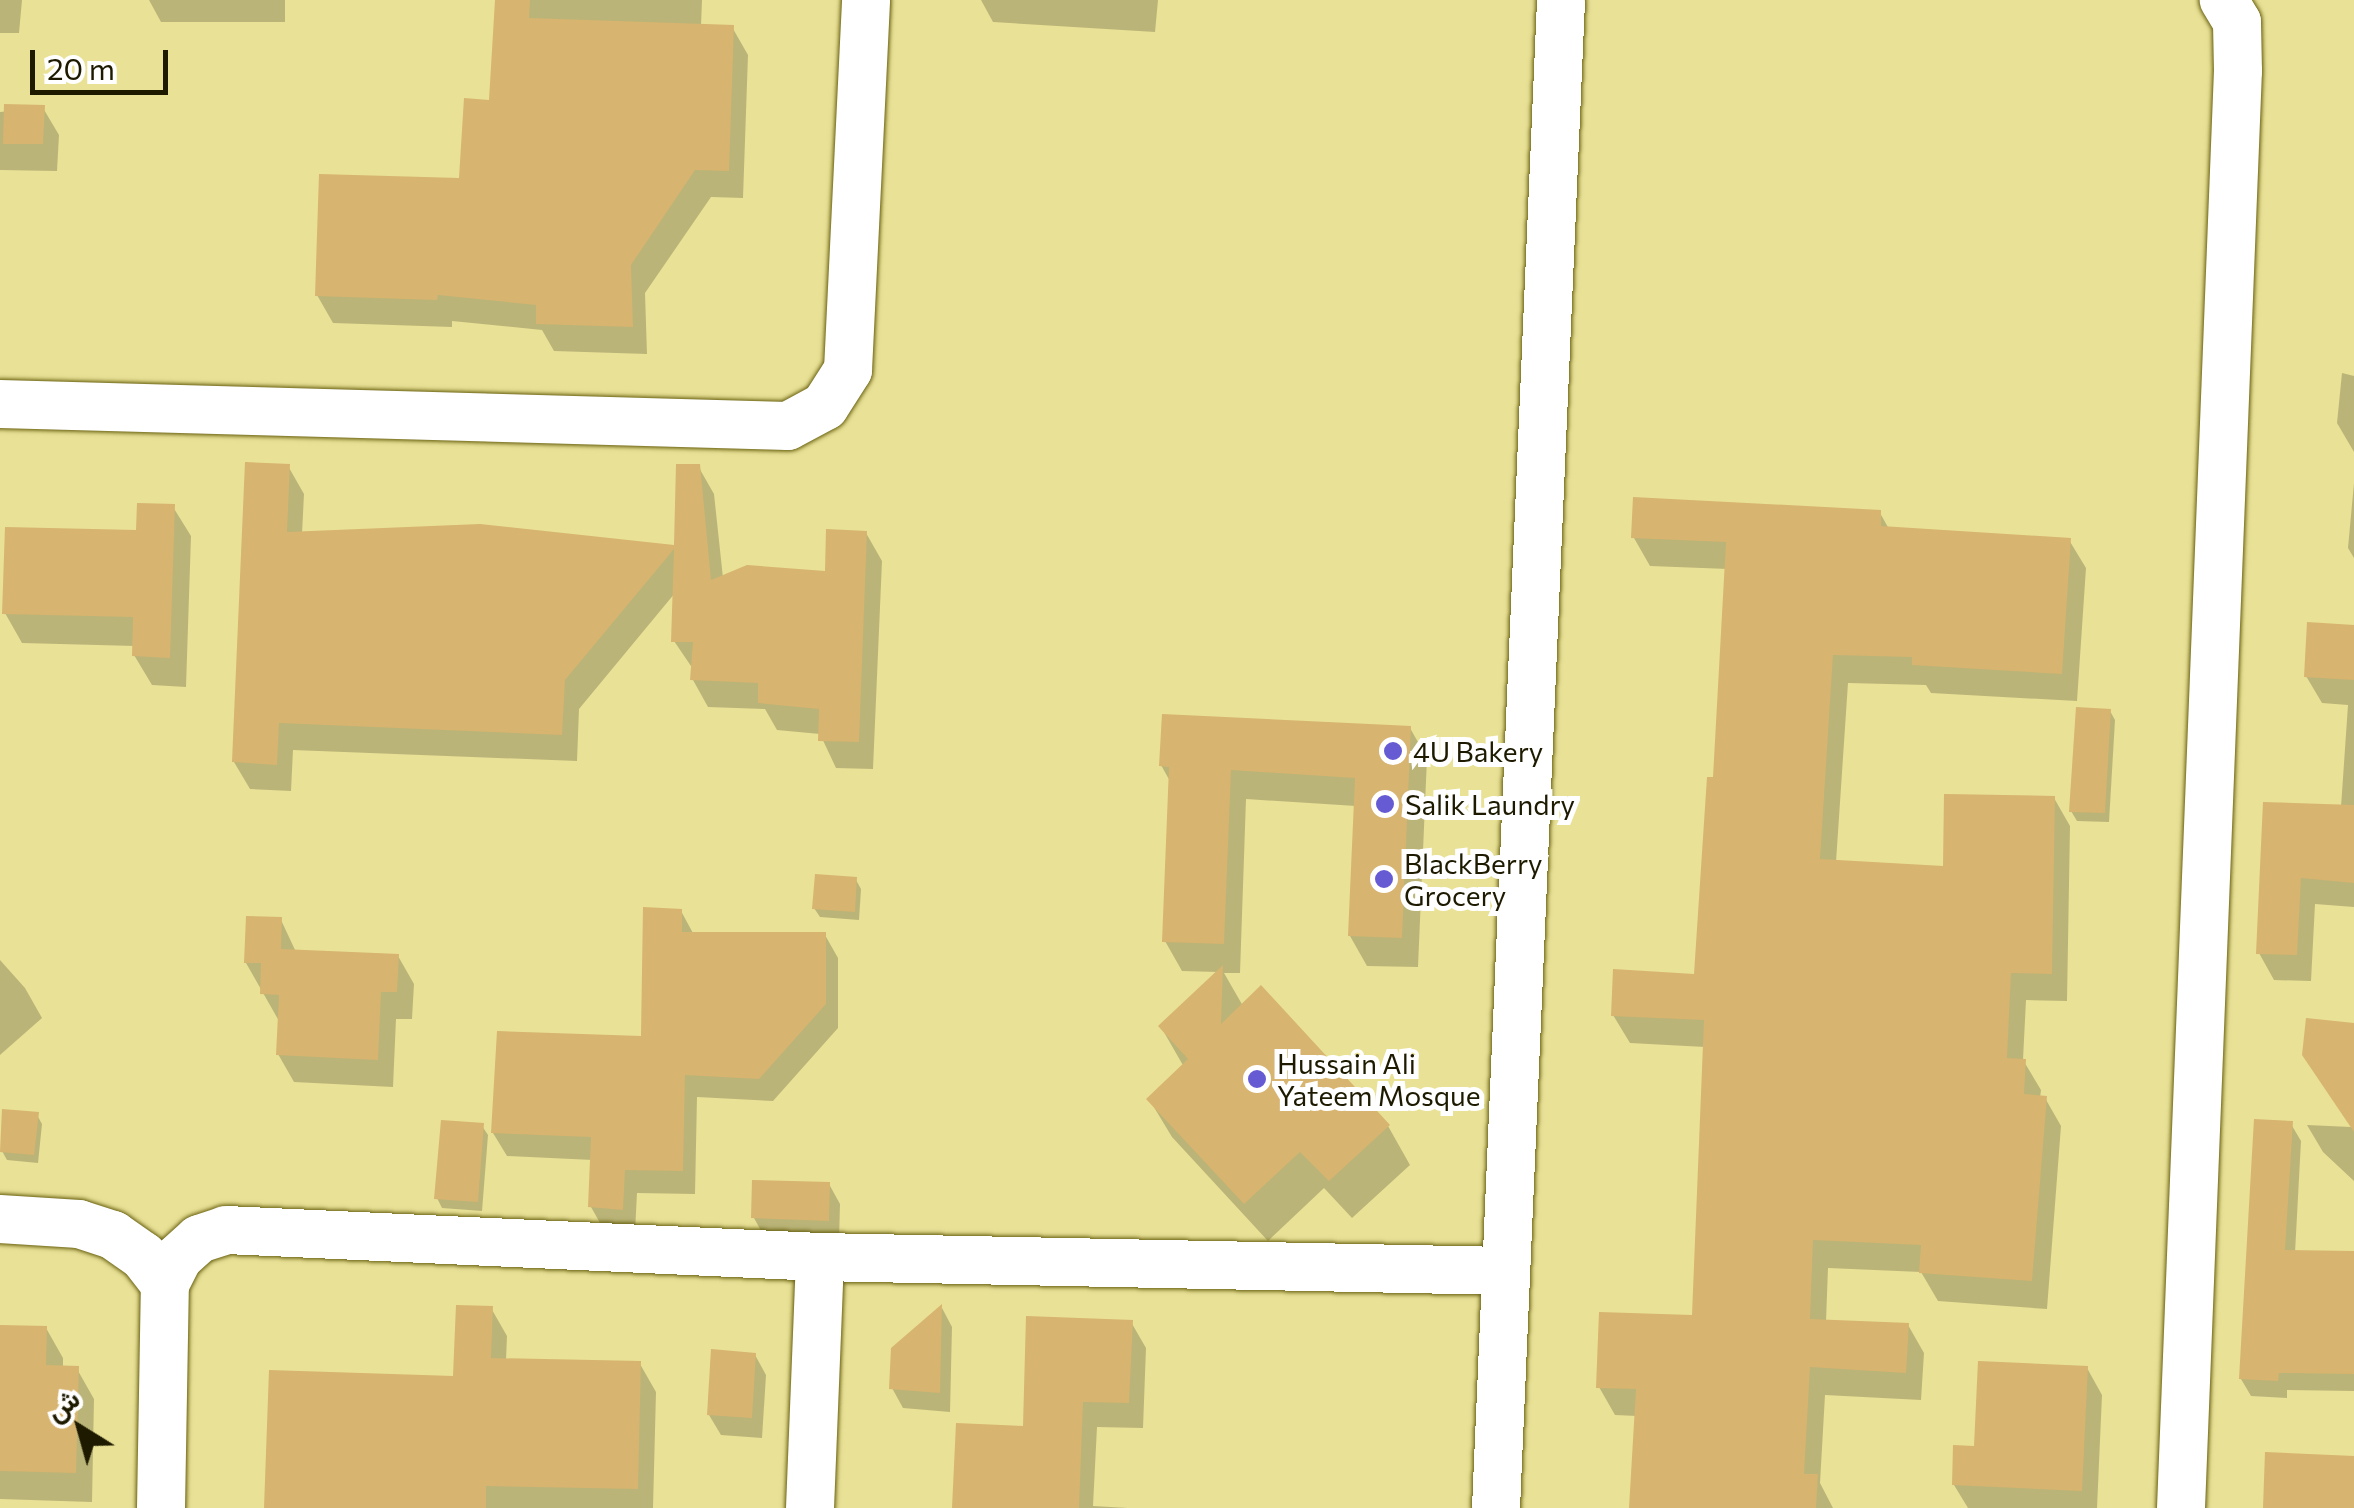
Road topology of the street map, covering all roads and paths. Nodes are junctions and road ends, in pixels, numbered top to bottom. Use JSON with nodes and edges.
{"nodes":[{"id":1,"x":866,"y":0,"type":"edge"},
{"id":2,"x":1562,"y":0,"type":"edge"},
{"id":3,"x":2224,"y":0,"type":"edge"},
{"id":4,"x":0,"y":404,"type":"edge"},
{"id":5,"x":0,"y":1219,"type":"edge"},
{"id":6,"x":820,"y":1257,"type":"junction"},
{"id":7,"x":1505,"y":1271,"type":"junction"},
{"id":8,"x":165,"y":1284,"type":"junction"},
{"id":9,"x":161,"y":1508,"type":"edge"},
{"id":10,"x":810,"y":1508,"type":"edge"},
{"id":11,"x":1496,"y":1508,"type":"edge"},
{"id":12,"x":2181,"y":1508,"type":"edge"}],
"edges":[{"from":1,"to":4,"type":"street"},
{"from":2,"to":7,"type":"street"},
{"from":3,"to":12,"type":"street"},
{"from":5,"to":8,"type":"street"},
{"from":6,"to":7,"type":"street"},
{"from":6,"to":8,"type":"street"},
{"from":6,"to":10,"type":"street"},
{"from":7,"to":11,"type":"street"},
{"from":8,"to":9,"type":"street"}]}
